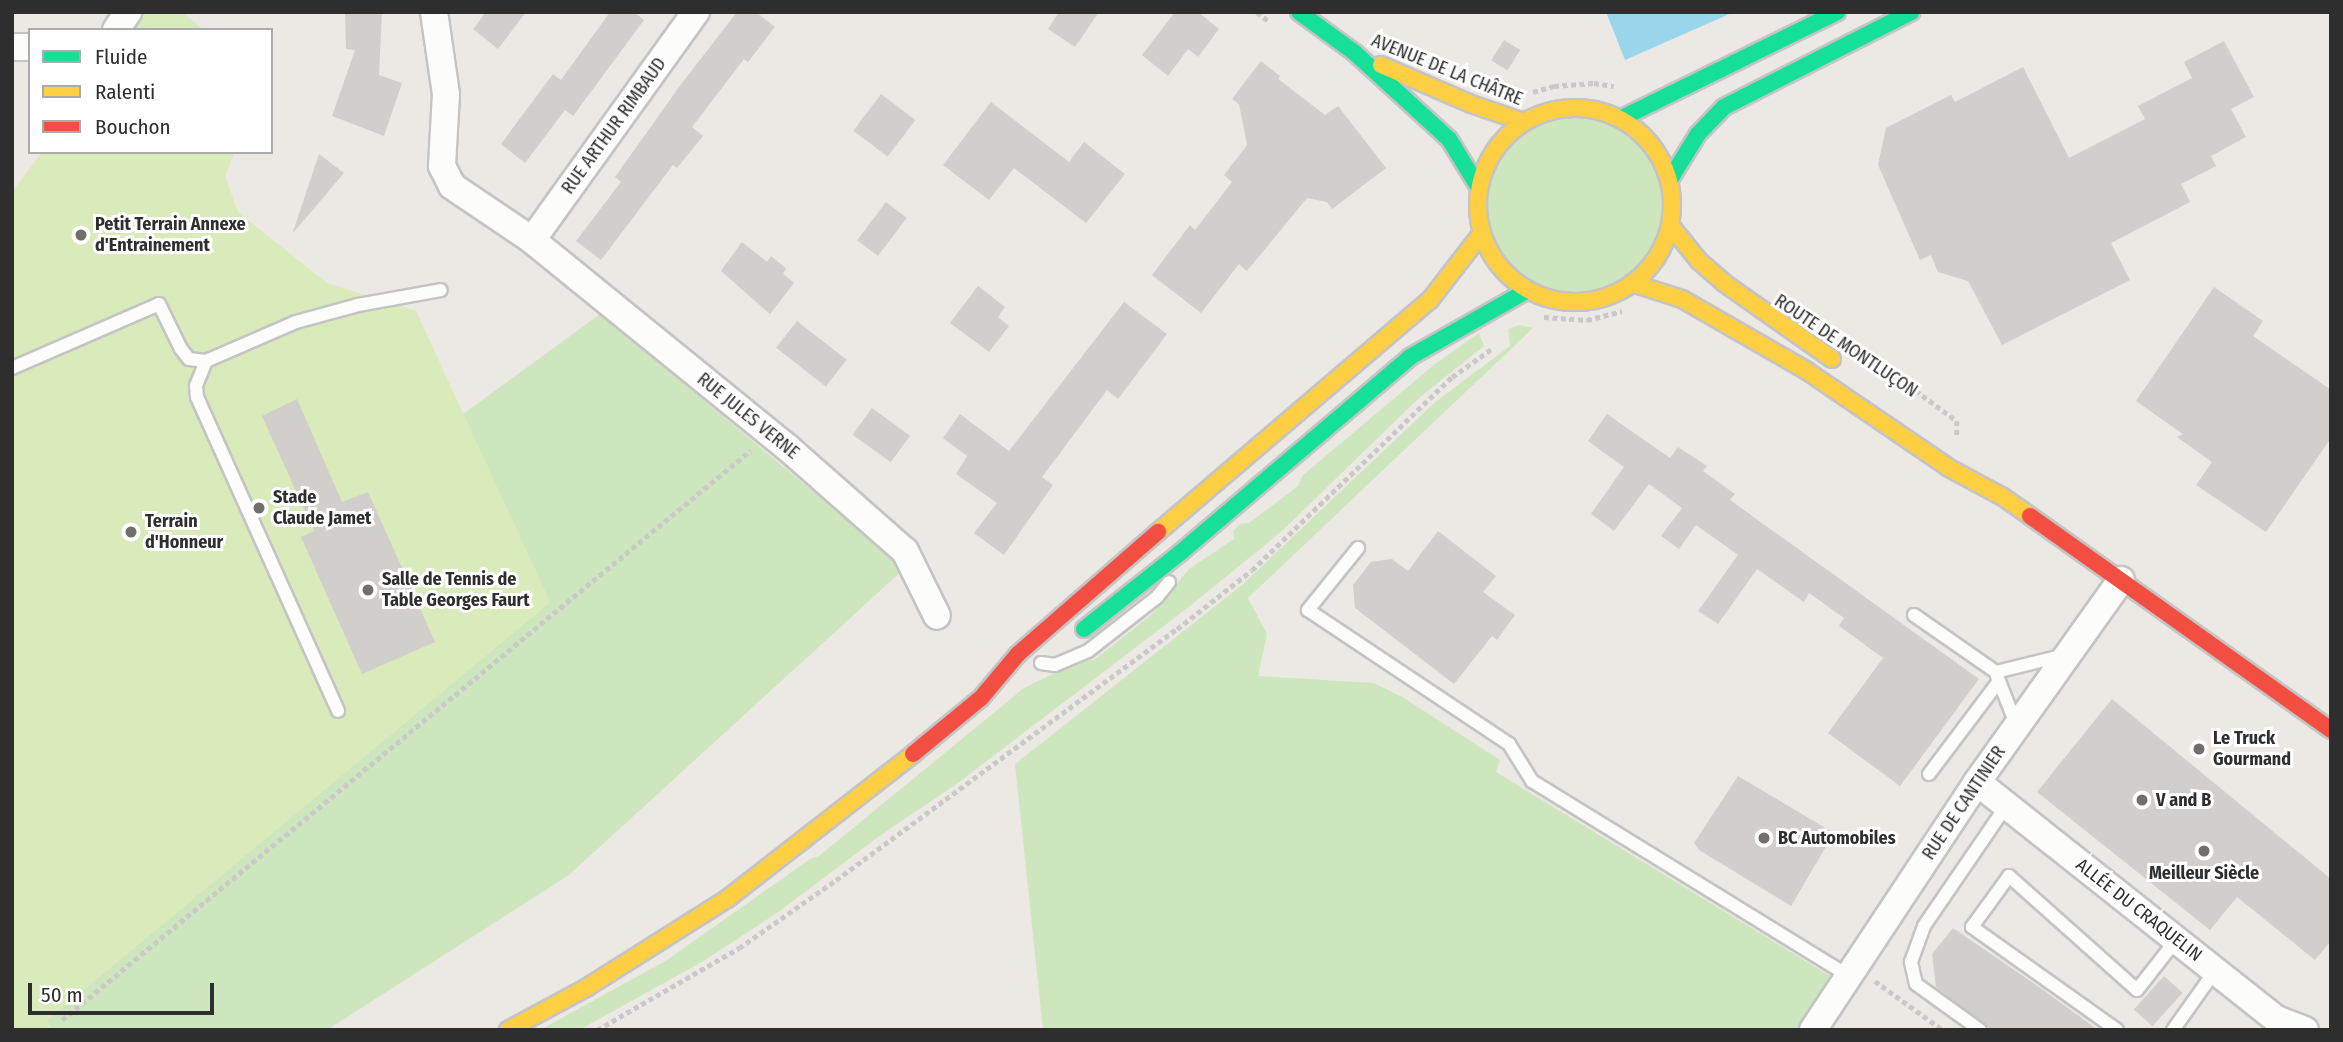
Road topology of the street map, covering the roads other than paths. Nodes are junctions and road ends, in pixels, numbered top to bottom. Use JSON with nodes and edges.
{"nodes":[{"id":1,"x":128,"y":12,"type":"edge"},
{"id":2,"x":433,"y":12,"type":"edge"},
{"id":3,"x":696,"y":12,"type":"edge"},
{"id":4,"x":1299,"y":12,"type":"edge"},
{"id":5,"x":1837,"y":12,"type":"edge"},
{"id":6,"x":1911,"y":12,"type":"edge"},
{"id":7,"x":117,"y":28,"type":"edge"},
{"id":8,"x":1355,"y":53,"type":"junction"},
{"id":9,"x":1620,"y":119,"type":"junction"},
{"id":10,"x":1524,"y":122,"type":"junction"},
{"id":11,"x":1669,"y":181,"type":"junction"},
{"id":12,"x":1479,"y":188,"type":"junction"},
{"id":13,"x":1670,"y":225,"type":"junction"},
{"id":14,"x":1482,"y":233,"type":"junction"},
{"id":15,"x":532,"y":240,"type":"junction"},
{"id":16,"x":1632,"y":283,"type":"junction"},
{"id":17,"x":441,"y":290,"type":"dead end"},
{"id":18,"x":1528,"y":290,"type":"junction"},
{"id":19,"x":206,"y":360,"type":"junction"},
{"id":20,"x":12,"y":368,"type":"edge"},
{"id":21,"x":1850,"y":371,"type":"dead end"},
{"id":22,"x":1966,"y":458,"type":"dead end"},
{"id":23,"x":2003,"y":497,"type":"junction"},
{"id":24,"x":1358,"y":548,"type":"dead end"},
{"id":25,"x":2121,"y":580,"type":"junction"},
{"id":26,"x":1914,"y":615,"type":"dead end"},
{"id":27,"x":937,"y":616,"type":"dead end"},
{"id":28,"x":2067,"y":655,"type":"junction"},
{"id":29,"x":1997,"y":677,"type":"junction"},
{"id":30,"x":981,"y":698,"type":"junction"},
{"id":31,"x":338,"y":711,"type":"dead end"},
{"id":32,"x":2017,"y":725,"type":"junction"},
{"id":33,"x":2331,"y":730,"type":"edge"},
{"id":34,"x":1928,"y":774,"type":"dead end"},
{"id":35,"x":1977,"y":782,"type":"junction"},
{"id":36,"x":2007,"y":805,"type":"junction"},
{"id":37,"x":2176,"y":940,"type":"junction"},
{"id":38,"x":1850,"y":970,"type":"junction"},
{"id":39,"x":2215,"y":971,"type":"junction"},
{"id":40,"x":508,"y":1030,"type":"edge"},
{"id":41,"x":1813,"y":1030,"type":"edge"},
{"id":42,"x":1980,"y":1030,"type":"edge"},
{"id":43,"x":2117,"y":1030,"type":"edge"},
{"id":44,"x":2173,"y":1030,"type":"edge"},
{"id":45,"x":2305,"y":1030,"type":"edge"}],
"edges":[{"from":1,"to":7,"type":"street"},
{"from":2,"to":15,"type":"street","name":"RUE JULES VERNE"},
{"from":3,"to":15,"type":"street","name":"RUE ARTHUR RIMBAUD"},
{"from":4,"to":8,"type":"main road","name":"AVENUE DE LA CHÂTRE"},
{"from":5,"to":9,"type":"main road"},
{"from":6,"to":11,"type":"main road"},
{"from":8,"to":10,"type":"main road","name":"AVENUE DE LA CHÂTRE"},
{"from":8,"to":12,"type":"main road","name":"AVENUE DE LA CHÂTRE"},
{"from":9,"to":10,"type":"main road"},
{"from":9,"to":11,"type":"main road"},
{"from":10,"to":12,"type":"main road"},
{"from":11,"to":13,"type":"main road"},
{"from":12,"to":14,"type":"main road"},
{"from":13,"to":16,"type":"main road"},
{"from":13,"to":21,"type":"main road","name":"ROUTE DE MONTLUÇON"},
{"from":14,"to":18,"type":"main road"},
{"from":14,"to":30,"type":"main road"},
{"from":15,"to":27,"type":"street","name":"RUE JULES VERNE"},
{"from":16,"to":18,"type":"main road"},
{"from":16,"to":23,"type":"main road"},
{"from":17,"to":19,"type":"lane"},
{"from":18,"to":30,"type":"main road"},
{"from":19,"to":20,"type":"lane"},
{"from":19,"to":31,"type":"lane"},
{"from":22,"to":23,"type":"main road"},
{"from":23,"to":25,"type":"main road"},
{"from":24,"to":38,"type":"lane"},
{"from":25,"to":28,"type":"street","name":"RUE DE CANTINIER"},
{"from":25,"to":33,"type":"main road"},
{"from":26,"to":29,"type":"lane"},
{"from":28,"to":29,"type":"lane"},
{"from":28,"to":32,"type":"street","name":"RUE DE CANTINIER"},
{"from":29,"to":32,"type":"lane"},
{"from":29,"to":34,"type":"lane"},
{"from":30,"to":40,"type":"main road"},
{"from":32,"to":35,"type":"street","name":"RUE DE CANTINIER"},
{"from":35,"to":36,"type":"street","name":"ALLÉE DU CRAQUELIN"},
{"from":35,"to":38,"type":"street","name":"RUE DE CANTINIER"},
{"from":36,"to":37,"type":"street","name":"ALLÉE DU CRAQUELIN"},
{"from":36,"to":42,"type":"lane"},
{"from":37,"to":39,"type":"street","name":"ALLÉE DU CRAQUELIN"},
{"from":37,"to":43,"type":"lane"},
{"from":38,"to":41,"type":"street","name":"RUE DE CANTINIER"},
{"from":39,"to":44,"type":"lane"},
{"from":39,"to":45,"type":"street","name":"ALLÉE DU CRAQUELIN"}]}
